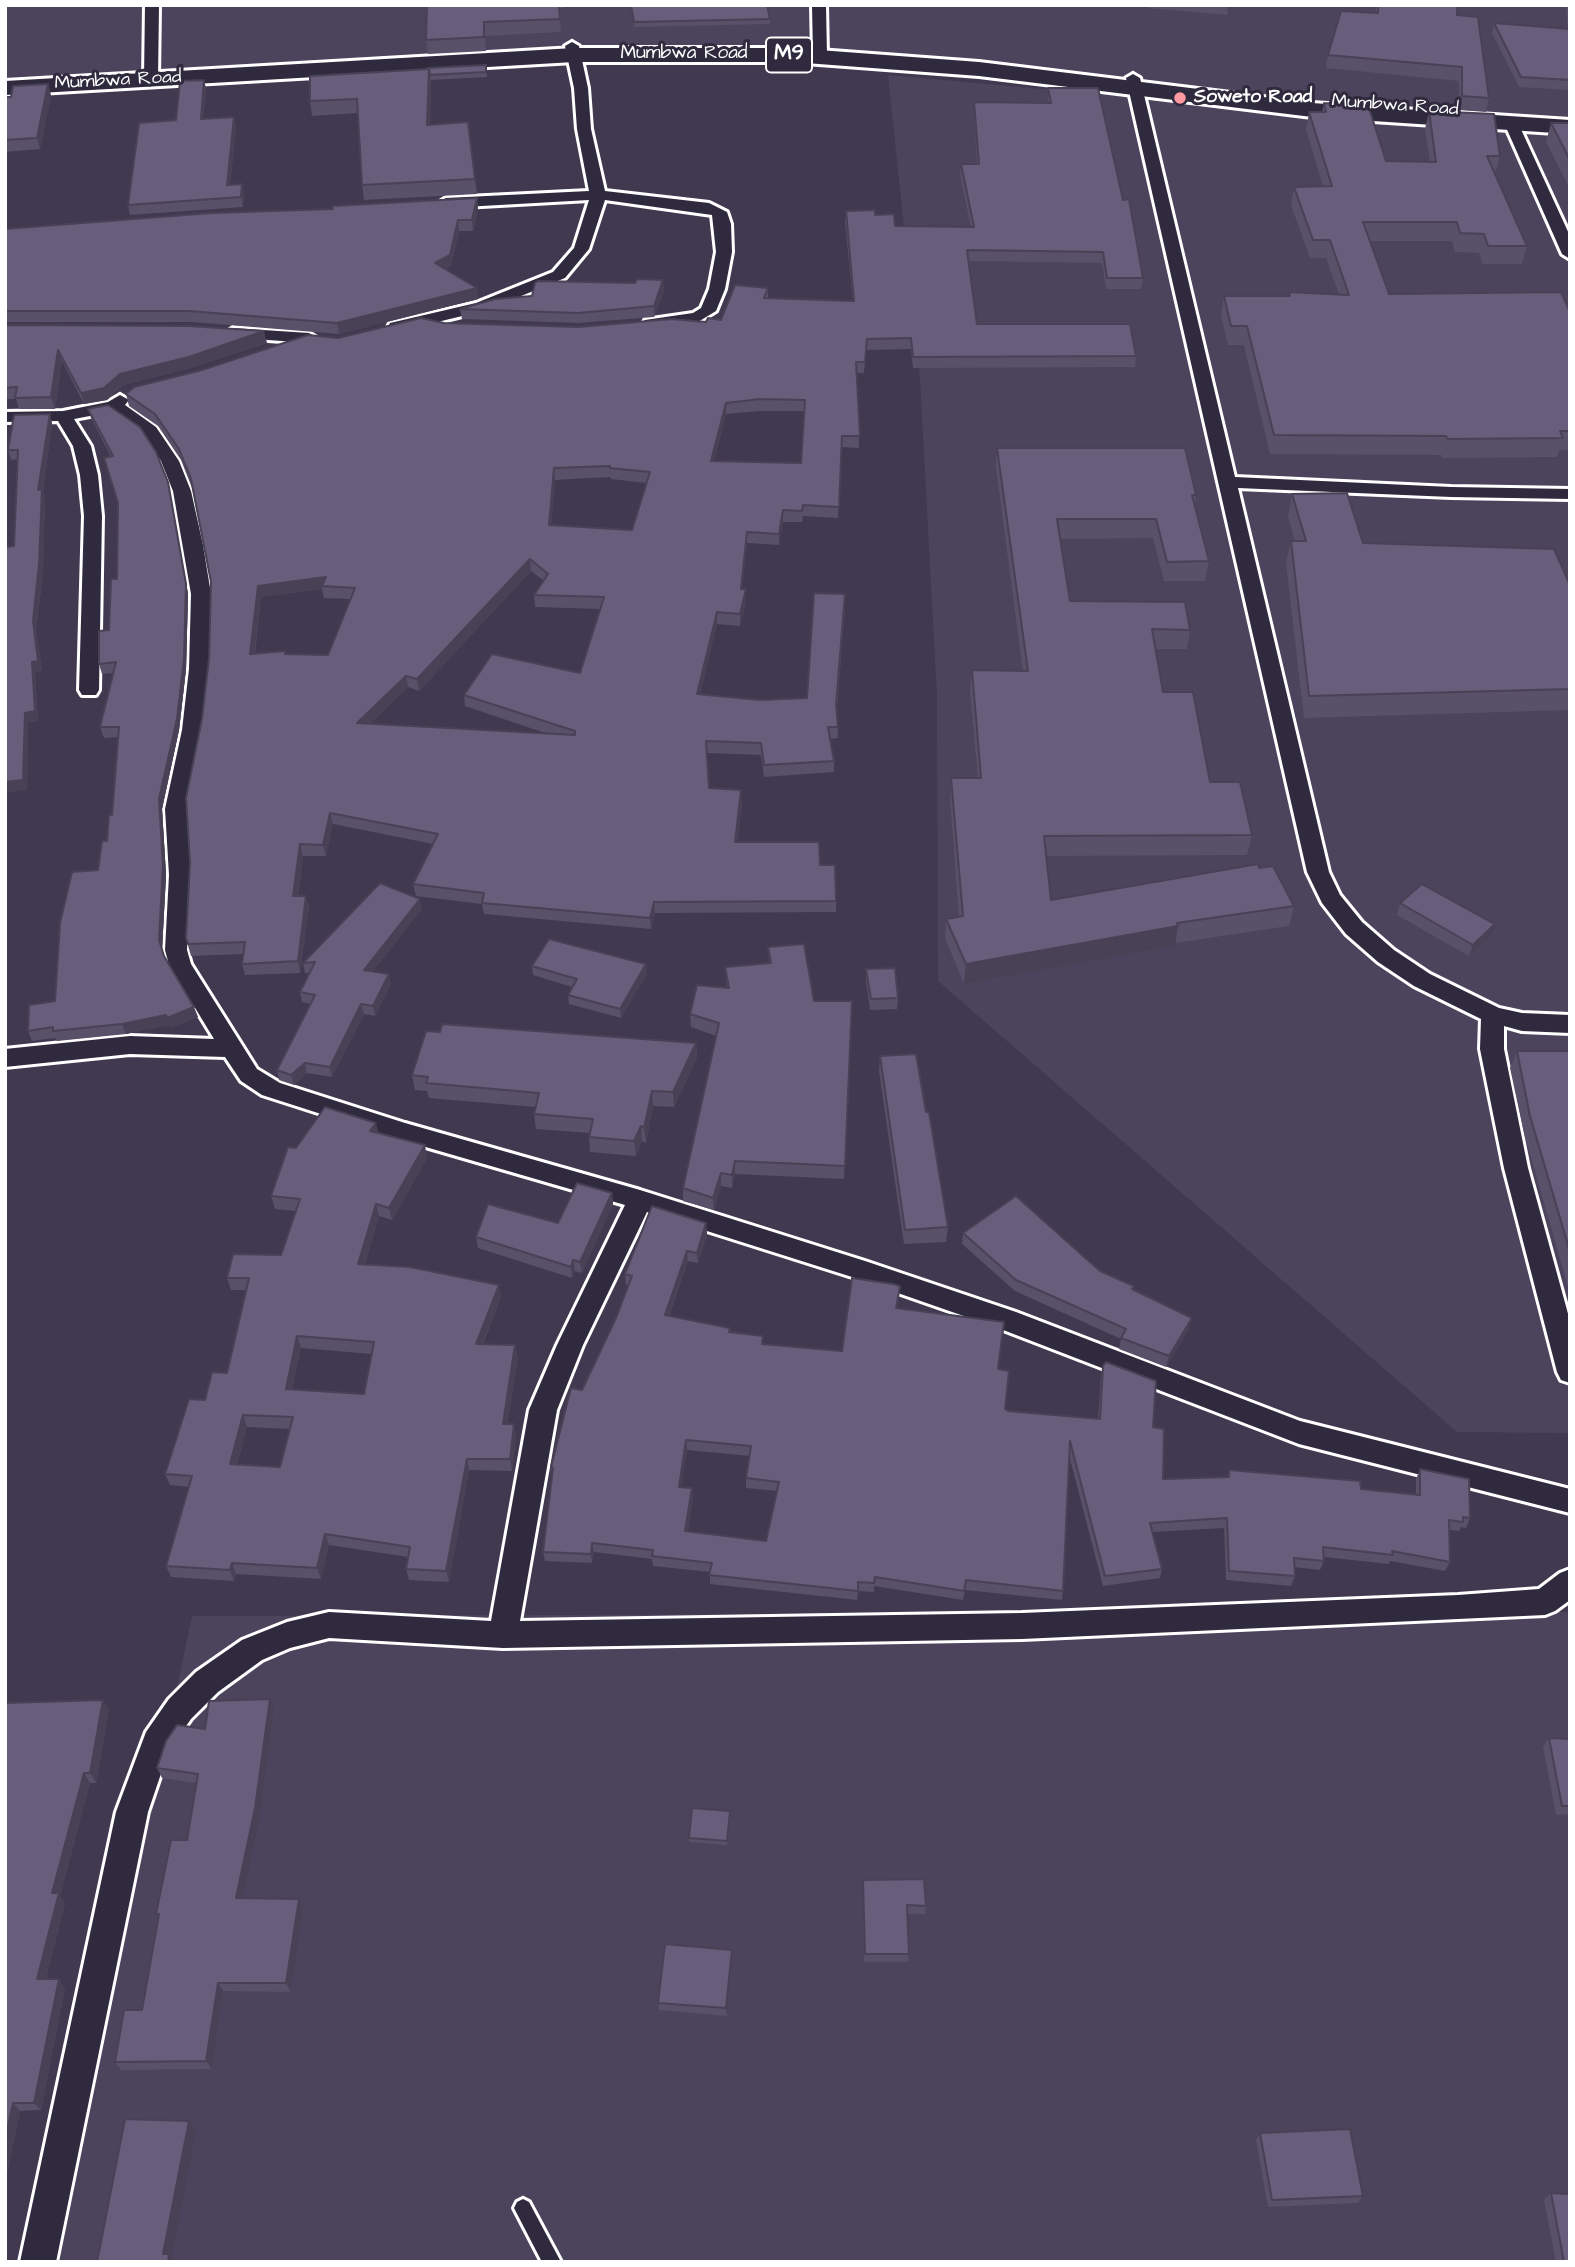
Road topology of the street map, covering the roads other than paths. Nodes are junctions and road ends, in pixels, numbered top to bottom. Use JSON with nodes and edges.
{"nodes":[{"id":1,"x":152,"y":5,"type":"edge"},
{"id":2,"x":819,"y":5,"type":"edge"},
{"id":3,"x":573,"y":51,"type":"junction"},
{"id":4,"x":820,"y":51,"type":"junction"},
{"id":5,"x":151,"y":74,"type":"junction"},
{"id":6,"x":5,"y":79,"type":"edge"},
{"id":7,"x":1134,"y":83,"type":"junction"},
{"id":8,"x":5,"y":88,"type":"edge"},
{"id":9,"x":1570,"y":117,"type":"edge"},
{"id":10,"x":1512,"y":125,"type":"junction"},
{"id":11,"x":1570,"y":127,"type":"edge"},
{"id":12,"x":598,"y":195,"type":"junction"},
{"id":13,"x":428,"y":204,"type":"edge"},
{"id":14,"x":1570,"y":254,"type":"edge"},
{"id":15,"x":421,"y":321,"type":"junction"},
{"id":16,"x":634,"y":325,"type":"edge"},
{"id":17,"x":470,"y":328,"type":"edge"},
{"id":18,"x":216,"y":331,"type":"edge"},
{"id":19,"x":374,"y":333,"type":"edge"},
{"id":20,"x":309,"y":338,"type":"junction"},
{"id":21,"x":329,"y":341,"type":"edge"},
{"id":22,"x":263,"y":351,"type":"edge"},
{"id":23,"x":130,"y":392,"type":"edge"},
{"id":24,"x":114,"y":406,"type":"junction"},
{"id":25,"x":63,"y":416,"type":"junction"},
{"id":26,"x":5,"y":417,"type":"edge"},
{"id":27,"x":1229,"y":482,"type":"junction"},
{"id":28,"x":1570,"y":494,"type":"edge"},
{"id":29,"x":89,"y":690,"type":"dead end"},
{"id":30,"x":1493,"y":1015,"type":"junction"},
{"id":31,"x":1570,"y":1024,"type":"edge"},
{"id":32,"x":230,"y":1048,"type":"junction"},
{"id":33,"x":5,"y":1058,"type":"edge"},
{"id":34,"x":640,"y":1200,"type":"junction"},
{"id":35,"x":1570,"y":1372,"type":"edge"},
{"id":36,"x":1570,"y":1501,"type":"edge"},
{"id":37,"x":1570,"y":1582,"type":"edge"},
{"id":38,"x":503,"y":1634,"type":"junction"},
{"id":39,"x":523,"y":2208,"type":"dead end"},
{"id":40,"x":37,"y":2262,"type":"edge"},
{"id":41,"x":552,"y":2262,"type":"edge"}],
"edges":[{"from":1,"to":5,"type":"street"},
{"from":2,"to":4,"type":"street"},
{"from":3,"to":4,"type":"main road","name":"Mumbwa Road","number":"M9"},
{"from":3,"to":5,"type":"main road","name":"Mumbwa Road","number":"M9"},
{"from":3,"to":12,"type":"street"},
{"from":4,"to":7,"type":"main road","name":"Mumbwa Road","number":"M9"},
{"from":5,"to":6,"type":"main road","name":"Mumbwa Road","number":"M9"},
{"from":5,"to":8,"type":"main road","name":"Mumbwa Road","number":"M9"},
{"from":7,"to":9,"type":"main road","name":"Mumbwa Road","number":"M9"},
{"from":7,"to":10,"type":"main road","name":"Mumbwa Road","number":"M9"},
{"from":7,"to":27,"type":"street"},
{"from":10,"to":11,"type":"main road","name":"Mumbwa Road","number":"M9"},
{"from":10,"to":14,"type":"street"},
{"from":12,"to":13,"type":"street"},
{"from":12,"to":15,"type":"street"},
{"from":12,"to":16,"type":"street"},
{"from":15,"to":17,"type":"street"},
{"from":15,"to":19,"type":"street"},
{"from":18,"to":20,"type":"street"},
{"from":20,"to":21,"type":"street"},
{"from":20,"to":22,"type":"street"},
{"from":23,"to":24,"type":"street"},
{"from":24,"to":25,"type":"street"},
{"from":24,"to":32,"type":"street"},
{"from":25,"to":26,"type":"street"},
{"from":25,"to":29,"type":"street"},
{"from":27,"to":28,"type":"street"},
{"from":27,"to":30,"type":"street"},
{"from":30,"to":31,"type":"street"},
{"from":30,"to":35,"type":"street"},
{"from":32,"to":33,"type":"street"},
{"from":32,"to":34,"type":"street"},
{"from":34,"to":36,"type":"street"},
{"from":34,"to":38,"type":"street"},
{"from":37,"to":38,"type":"street"},
{"from":38,"to":40,"type":"street"},
{"from":39,"to":41,"type":"lane"}]}
